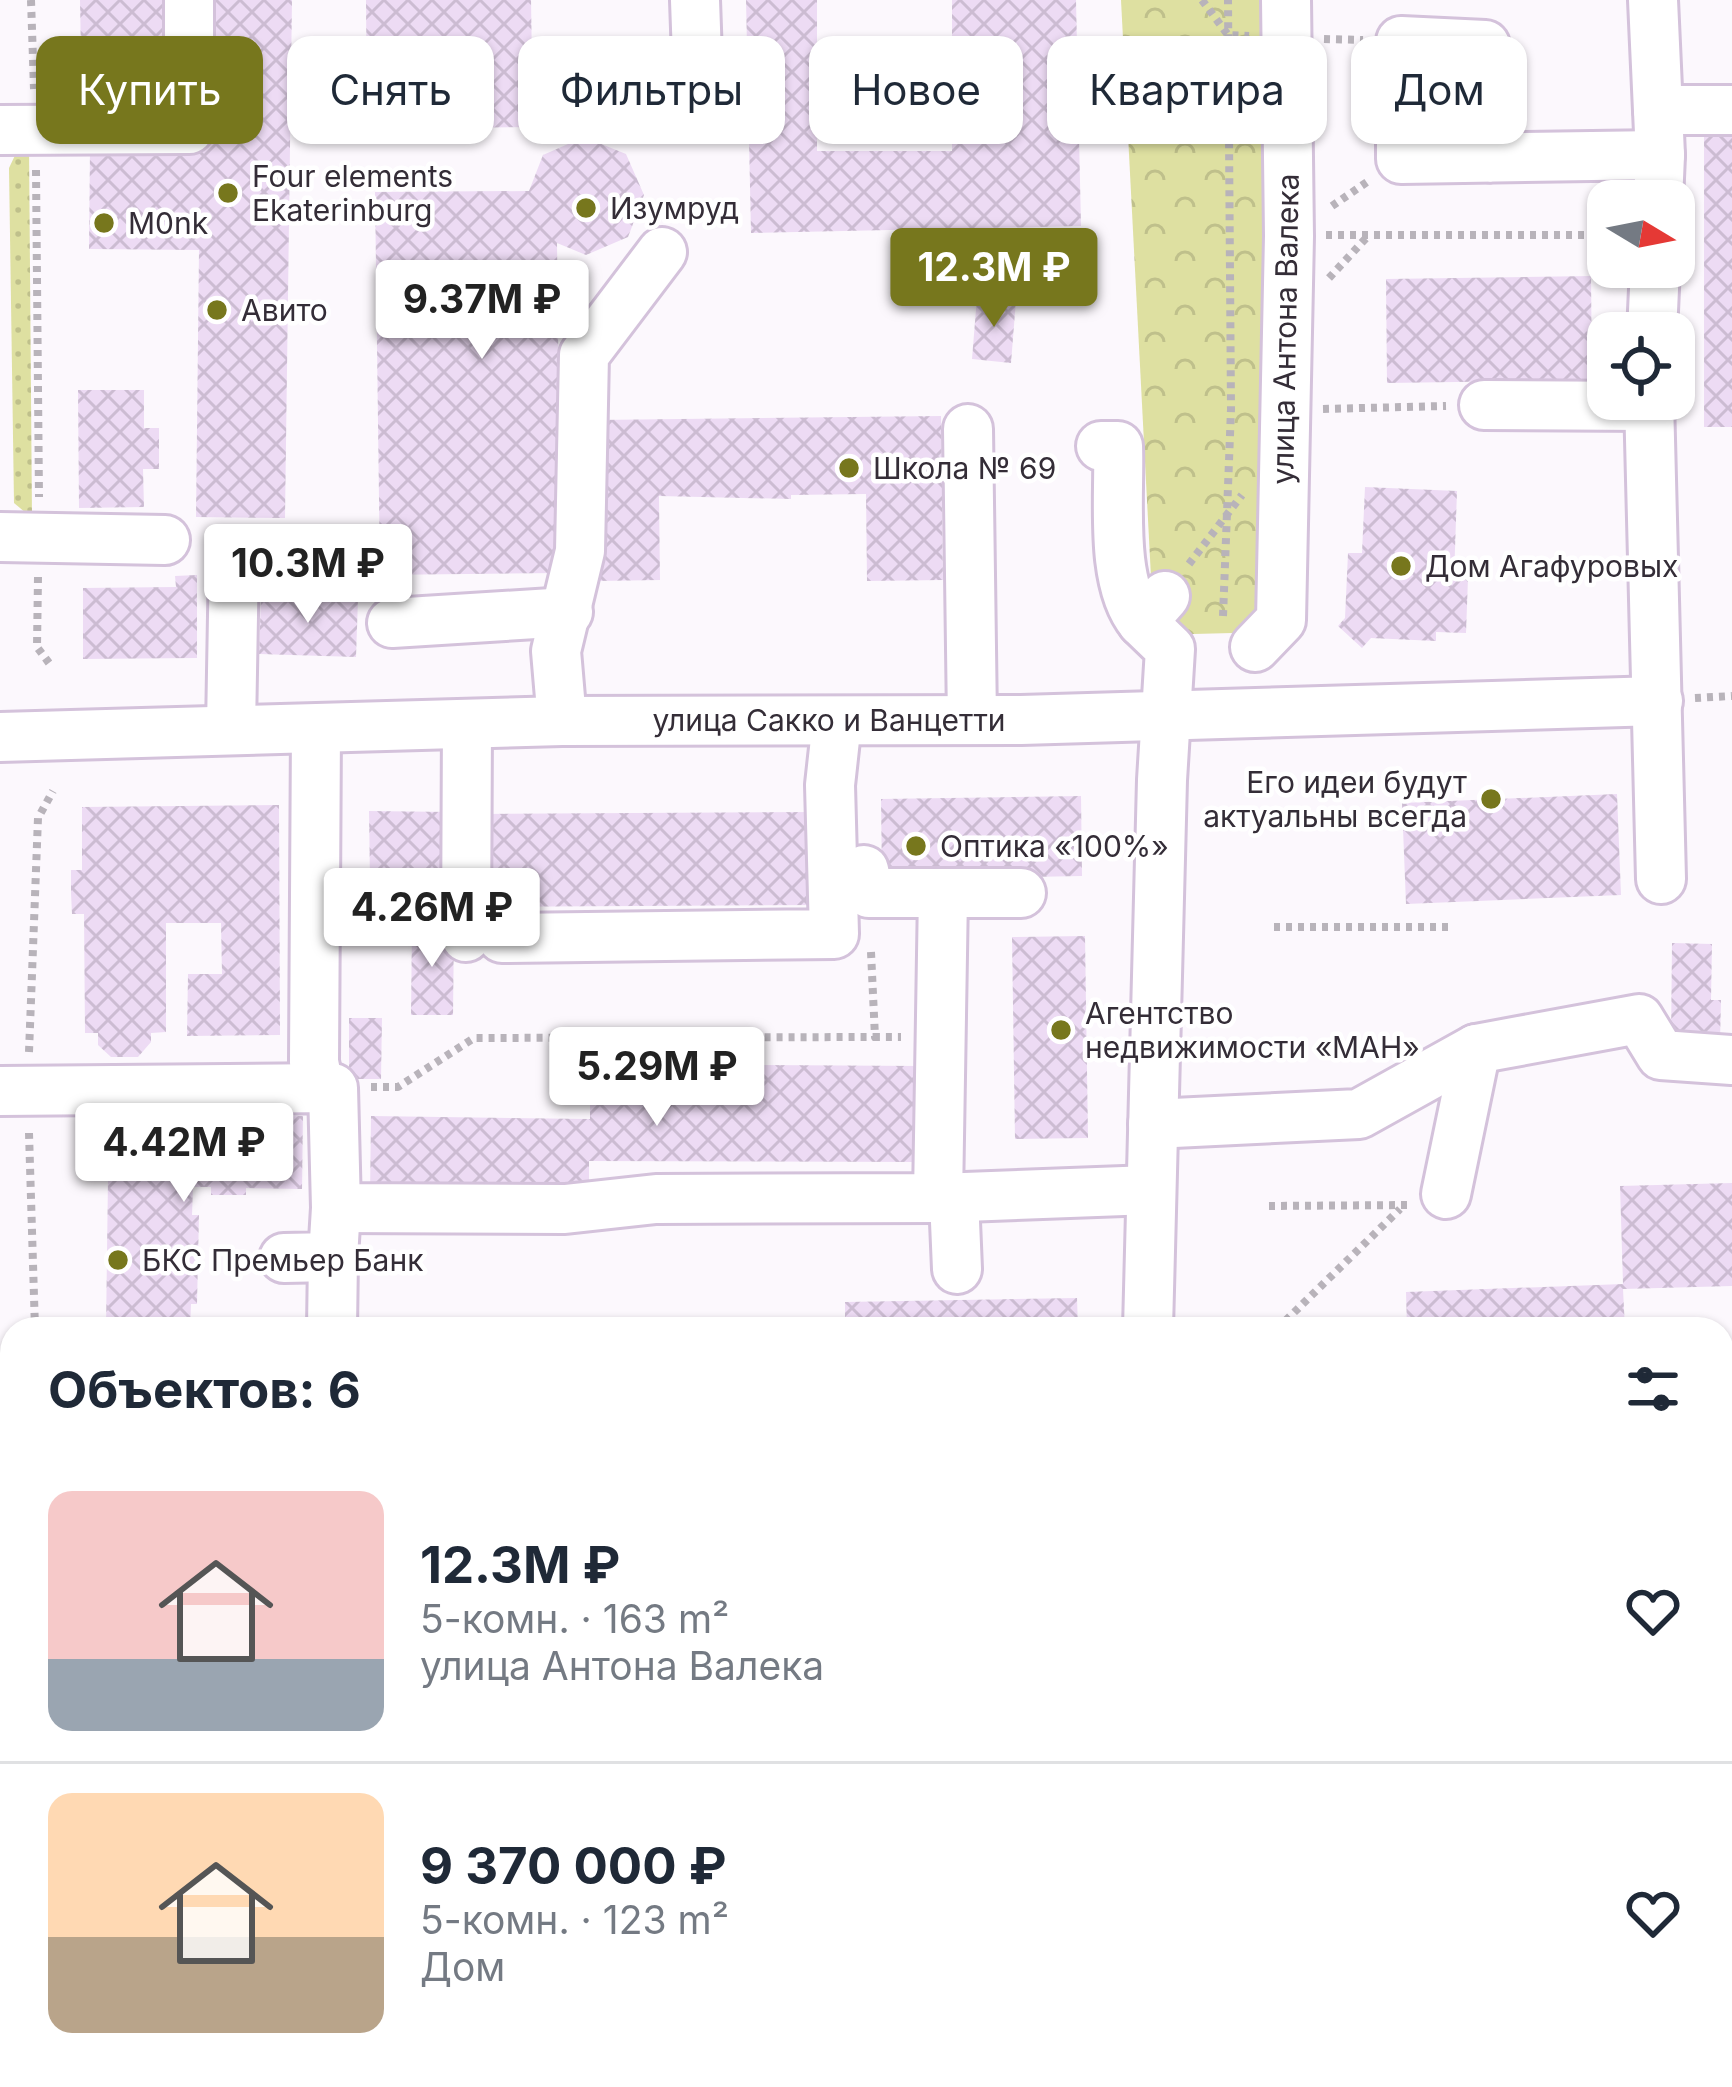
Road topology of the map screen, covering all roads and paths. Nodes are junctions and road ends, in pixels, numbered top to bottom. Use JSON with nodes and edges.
{"nodes":[{"id":1,"x":31,"y":0,"type":"edge"},
{"id":2,"x":189,"y":0,"type":"edge"},
{"id":3,"x":695,"y":0,"type":"edge"},
{"id":4,"x":1202,"y":0,"type":"edge"},
{"id":5,"x":1228,"y":0,"type":"edge"},
{"id":6,"x":1653,"y":0,"type":"edge"},
{"id":7,"x":1286,"y":19,"type":"edge"},
{"id":8,"x":1228,"y":35,"type":"junction"},
{"id":9,"x":696,"y":36,"type":"edge"},
{"id":10,"x":1375,"y":36,"type":"edge"},
{"id":11,"x":1732,"y":110,"type":"edge"},
{"id":12,"x":18,"y":129,"type":"edge"},
{"id":13,"x":1401,"y":144,"type":"edge"},
{"id":14,"x":1489,"y":144,"type":"edge"},
{"id":15,"x":1659,"y":155,"type":"edge"},
{"id":16,"x":1490,"y":158,"type":"junction"},
{"id":17,"x":1401,"y":159,"type":"junction"},
{"id":18,"x":1587,"y":235,"type":"edge"},
{"id":19,"x":1288,"y":236,"type":"junction"},
{"id":20,"x":662,"y":253,"type":"dead end"},
{"id":21,"x":1587,"y":404,"type":"edge"},
{"id":22,"x":1484,"y":405,"type":"joint"},
{"id":23,"x":1231,"y":410,"type":"junction"},
{"id":24,"x":1650,"y":420,"type":"edge"},
{"id":25,"x":968,"y":429,"type":"dead end"},
{"id":26,"x":1283,"y":430,"type":"junction"},
{"id":27,"x":1101,"y":446,"type":"dead end"},
{"id":28,"x":1226,"y":514,"type":"junction"},
{"id":29,"x":20,"y":537,"type":"edge"},
{"id":30,"x":165,"y":540,"type":"dead end"},
{"id":31,"x":234,"y":559,"type":"dead end"},
{"id":32,"x":1154,"y":609,"type":"junction"},
{"id":33,"x":568,"y":612,"type":"junction"},
{"id":34,"x":392,"y":623,"type":"dead end"},
{"id":35,"x":1239,"y":634,"type":"joint"},
{"id":36,"x":52,"y":667,"type":"dead end"},
{"id":37,"x":1732,"y":696,"type":"edge"},
{"id":38,"x":1670,"y":700,"type":"junction"},
{"id":39,"x":1167,"y":716,"type":"junction"},
{"id":40,"x":972,"y":720,"type":"junction"},
{"id":41,"x":562,"y":721,"type":"junction"},
{"id":42,"x":837,"y":721,"type":"junction"},
{"id":43,"x":467,"y":724,"type":"junction"},
{"id":44,"x":231,"y":728,"type":"junction"},
{"id":45,"x":333,"y":728,"type":"junction"},
{"id":46,"x":0,"y":737,"type":"edge"},
{"id":47,"x":864,"y":871,"type":"dead end"},
{"id":48,"x":347,"y":878,"type":"dead end"},
{"id":49,"x":1661,"y":879,"type":"dead end"},
{"id":50,"x":943,"y":893,"type":"junction"},
{"id":51,"x":1021,"y":893,"type":"dead end"},
{"id":52,"x":1274,"y":927,"type":"dead end"},
{"id":53,"x":1454,"y":927,"type":"dead end"},
{"id":54,"x":875,"y":1037,"type":"dead end"},
{"id":55,"x":1476,"y":1049,"type":"junction"},
{"id":56,"x":1732,"y":1060,"type":"edge"},
{"id":57,"x":326,"y":1088,"type":"junction"},
{"id":58,"x":0,"y":1091,"type":"edge"},
{"id":59,"x":1153,"y":1124,"type":"junction"},
{"id":60,"x":1151,"y":1190,"type":"junction"},
{"id":61,"x":1446,"y":1194,"type":"dead end"},
{"id":62,"x":946,"y":1198,"type":"junction"},
{"id":63,"x":1269,"y":1206,"type":"dead end"},
{"id":64,"x":336,"y":1208,"type":"junction"},
{"id":65,"x":333,"y":1257,"type":"junction"},
{"id":66,"x":284,"y":1258,"type":"dead end"},
{"id":67,"x":957,"y":1269,"type":"dead end"},
{"id":68,"x":332,"y":1317,"type":"edge"},
{"id":69,"x":1148,"y":1317,"type":"edge"},
{"id":70,"x":1289,"y":1317,"type":"edge"}],
"edges":[{"from":1,"to":12,"type":"path"},
{"from":2,"to":12,"type":"street"},
{"from":3,"to":9,"type":"street"},
{"from":4,"to":8,"type":"path"},
{"from":5,"to":8,"type":"path"},
{"from":6,"to":15,"type":"street"},
{"from":7,"to":8,"type":"path"},
{"from":7,"to":10,"type":"path"},
{"from":7,"to":19,"type":"street","name":"улица Антона Валека"},
{"from":8,"to":23,"type":"path"},
{"from":11,"to":15,"type":"street"},
{"from":12,"to":29,"type":"path"},
{"from":13,"to":17,"type":"street"},
{"from":14,"to":16,"type":"street"},
{"from":15,"to":16,"type":"street"},
{"from":16,"to":17,"type":"street"},
{"from":17,"to":19,"type":"path"},
{"from":18,"to":19,"type":"path"},
{"from":19,"to":26,"type":"street","name":"улица Антона Валека"},
{"from":20,"to":33,"type":"street"},
{"from":21,"to":22,"type":"street"},
{"from":22,"to":26,"type":"path"},
{"from":23,"to":26,"type":"path"},
{"from":23,"to":28,"type":"path"},
{"from":24,"to":38,"type":"street"},
{"from":25,"to":40,"type":"street"},
{"from":26,"to":28,"type":"path"},
{"from":26,"to":35,"type":"street","name":"улица Антона Валека"},
{"from":27,"to":32,"type":"street"},
{"from":28,"to":32,"type":"path"},
{"from":28,"to":35,"type":"path"},
{"from":29,"to":30,"type":"street"},
{"from":29,"to":36,"type":"path"},
{"from":31,"to":44,"type":"street"},
{"from":32,"to":39,"type":"street"},
{"from":33,"to":34,"type":"street"},
{"from":33,"to":41,"type":"street"},
{"from":37,"to":38,"type":"path"},
{"from":38,"to":39,"type":"street","name":"улица Сакко и Ванцетти"},
{"from":38,"to":49,"type":"street"},
{"from":39,"to":40,"type":"street","name":"улица Сакко и Ванцетти"},
{"from":39,"to":59,"type":"street"},
{"from":40,"to":42,"type":"street","name":"улица Сакко и Ванцетти"},
{"from":41,"to":42,"type":"street","name":"улица Сакко и Ванцетти"},
{"from":41,"to":43,"type":"street","name":"улица Сакко и Ванцетти"},
{"from":42,"to":43,"type":"street"},
{"from":43,"to":45,"type":"street","name":"улица Сакко и Ванцетти"},
{"from":44,"to":45,"type":"street","name":"улица Сакко и Ванцетти"},
{"from":44,"to":46,"type":"street","name":"улица Сакко и Ванцетти"},
{"from":45,"to":48,"type":"street"},
{"from":45,"to":57,"type":"street"},
{"from":47,"to":50,"type":"street"},
{"from":50,"to":51,"type":"street"},
{"from":50,"to":62,"type":"street"},
{"from":52,"to":53,"type":"path"},
{"from":54,"to":57,"type":"path"},
{"from":55,"to":56,"type":"street"},
{"from":55,"to":59,"type":"street"},
{"from":55,"to":61,"type":"street"},
{"from":57,"to":58,"type":"street"},
{"from":57,"to":64,"type":"street"},
{"from":59,"to":60,"type":"street"},
{"from":60,"to":62,"type":"street"},
{"from":60,"to":69,"type":"street"},
{"from":62,"to":64,"type":"street"},
{"from":62,"to":67,"type":"street"},
{"from":63,"to":70,"type":"path"},
{"from":64,"to":65,"type":"street"},
{"from":65,"to":66,"type":"street"},
{"from":65,"to":68,"type":"street"}]}
